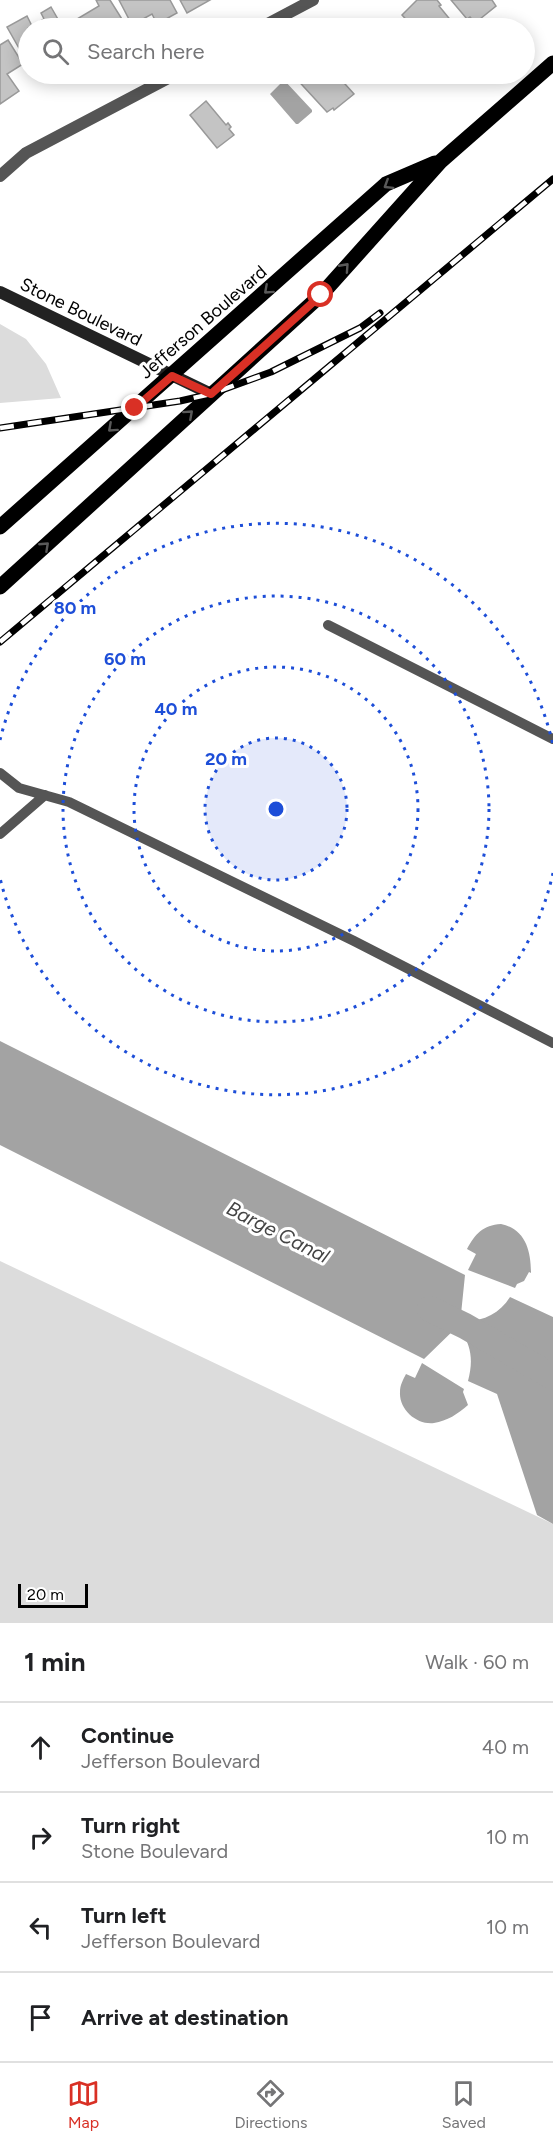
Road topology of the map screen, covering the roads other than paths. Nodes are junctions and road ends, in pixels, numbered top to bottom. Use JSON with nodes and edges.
{"nodes":[{"id":1,"x":313,"y":0,"type":"edge"},
{"id":2,"x":279,"y":18,"type":"edge"},
{"id":3,"x":553,"y":63,"type":"edge"},
{"id":4,"x":535,"y":79,"type":"edge"},
{"id":5,"x":157,"y":84,"type":"edge"},
{"id":6,"x":529,"y":84,"type":"edge"},
{"id":7,"x":441,"y":161,"type":"junction"},
{"id":8,"x":0,"y":176,"type":"edge"},
{"id":9,"x":0,"y":292,"type":"edge"},
{"id":10,"x":172,"y":376,"type":"junction"},
{"id":11,"x":211,"y":394,"type":"junction"},
{"id":12,"x":0,"y":527,"type":"edge"},
{"id":13,"x":0,"y":587,"type":"edge"},
{"id":14,"x":328,"y":625,"type":"dead end"},
{"id":15,"x":553,"y":739,"type":"edge"},
{"id":16,"x":0,"y":773,"type":"edge"},
{"id":17,"x":45,"y":795,"type":"junction"},
{"id":18,"x":0,"y":834,"type":"edge"},
{"id":19,"x":553,"y":1043,"type":"edge"}],
"edges":[{"from":1,"to":2,"type":"street"},
{"from":3,"to":4,"type":"main road","name":"Jefferson Boulevard"},
{"from":5,"to":8,"type":"street"},
{"from":6,"to":7,"type":"main road","name":"Jefferson Boulevard"},
{"from":7,"to":10,"type":"main road","name":"Jefferson Boulevard","one_way":true},
{"from":11,"to":7,"type":"main road","name":"Jefferson Boulevard","one_way":true},
{"from":9,"to":10,"type":"street","name":"Stone Boulevard"},
{"from":10,"to":11,"type":"street","name":"Stone Boulevard"},
{"from":10,"to":12,"type":"main road","name":"Jefferson Boulevard","one_way":true},
{"from":13,"to":11,"type":"main road","name":"Jefferson Boulevard","one_way":true},
{"from":14,"to":15,"type":"lane"},
{"from":16,"to":17,"type":"lane"},
{"from":17,"to":18,"type":"lane"},
{"from":17,"to":19,"type":"lane"}]}
